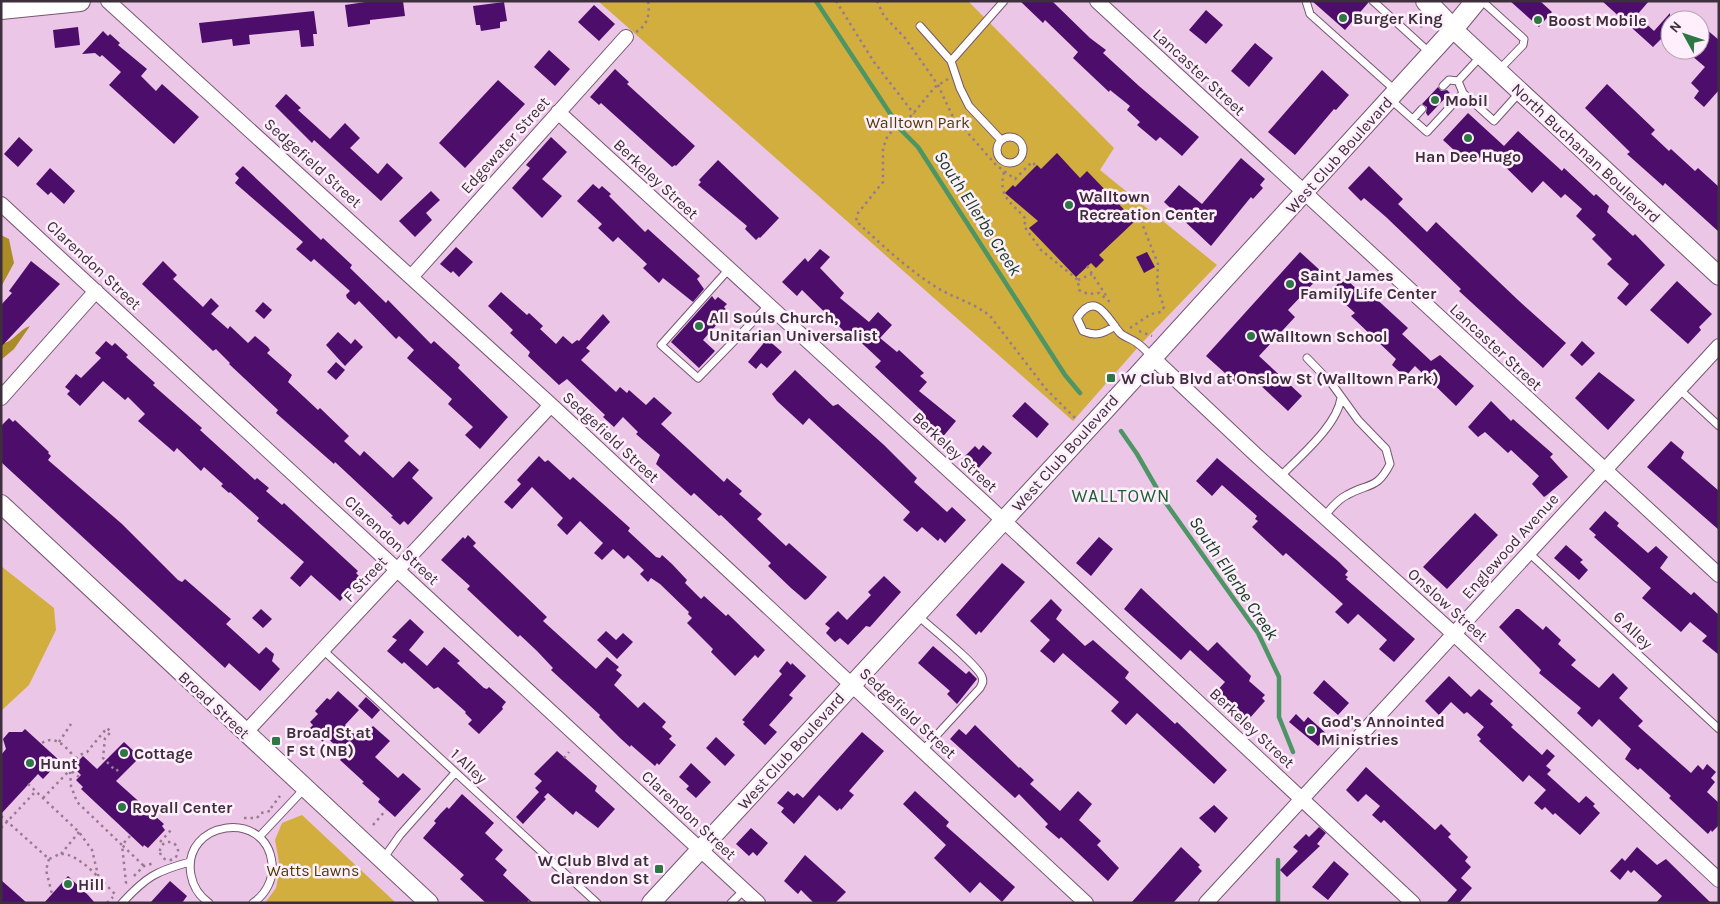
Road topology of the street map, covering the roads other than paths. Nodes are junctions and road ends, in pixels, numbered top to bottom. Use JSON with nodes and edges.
{"nodes":[{"id":1,"x":80,"y":1,"type":"edge"},
{"id":2,"x":108,"y":1,"type":"edge"},
{"id":3,"x":1004,"y":1,"type":"edge"},
{"id":4,"x":1096,"y":1,"type":"edge"},
{"id":5,"x":1306,"y":1,"type":"edge"},
{"id":6,"x":1373,"y":1,"type":"edge"},
{"id":7,"x":1426,"y":1,"type":"edge"},
{"id":8,"x":1476,"y":1,"type":"edge"},
{"id":9,"x":1482,"y":1,"type":"edge"},
{"id":10,"x":1,"y":8,"type":"edge"},
{"id":11,"x":920,"y":26,"type":"dead end"},
{"id":12,"x":1453,"y":29,"type":"junction"},
{"id":13,"x":632,"y":34,"type":"road end"},
{"id":14,"x":1430,"y":53,"type":"junction"},
{"id":15,"x":1482,"y":56,"type":"junction"},
{"id":16,"x":951,"y":61,"type":"junction"},
{"id":17,"x":1498,"y":71,"type":"junction"},
{"id":18,"x":1458,"y":81,"type":"junction"},
{"id":19,"x":1443,"y":86,"type":"dead end"},
{"id":20,"x":1520,"y":92,"type":"junction"},
{"id":21,"x":1463,"y":93,"type":"junction"},
{"id":22,"x":1393,"y":95,"type":"junction"},
{"id":23,"x":1422,"y":109,"type":"dead end"},
{"id":24,"x":558,"y":112,"type":"junction"},
{"id":25,"x":1413,"y":119,"type":"junction"},
{"id":26,"x":1001,"y":140,"type":"dead end"},
{"id":27,"x":1304,"y":193,"type":"junction"},
{"id":28,"x":1,"y":204,"type":"edge"},
{"id":29,"x":729,"y":270,"type":"junction"},
{"id":30,"x":1719,"y":276,"type":"edge"},
{"id":31,"x":411,"y":277,"type":"junction"},
{"id":32,"x":96,"y":292,"type":"junction"},
{"id":33,"x":768,"y":305,"type":"junction"},
{"id":34,"x":1115,"y":326,"type":"junction"},
{"id":35,"x":1719,"y":346,"type":"edge"},
{"id":36,"x":1152,"y":357,"type":"junction"},
{"id":37,"x":1307,"y":358,"type":"dead end"},
{"id":38,"x":1679,"y":389,"type":"junction"},
{"id":39,"x":1,"y":398,"type":"edge"},
{"id":40,"x":1341,"y":398,"type":"junction"},
{"id":41,"x":551,"y":406,"type":"junction"},
{"id":42,"x":1719,"y":426,"type":"edge"},
{"id":43,"x":1604,"y":470,"type":"junction"},
{"id":44,"x":1280,"y":477,"type":"junction"},
{"id":45,"x":1,"y":504,"type":"edge"},
{"id":46,"x":1324,"y":516,"type":"junction"},
{"id":47,"x":1004,"y":521,"type":"junction"},
{"id":48,"x":1528,"y":552,"type":"junction"},
{"id":49,"x":398,"y":569,"type":"junction"},
{"id":50,"x":1719,"y":575,"type":"edge"},
{"id":51,"x":916,"y":614,"type":"junction"},
{"id":52,"x":1454,"y":634,"type":"junction"},
{"id":53,"x":323,"y":650,"type":"junction"},
{"id":54,"x":852,"y":684,"type":"junction"},
{"id":55,"x":1719,"y":729,"type":"edge"},
{"id":56,"x":245,"y":733,"type":"junction"},
{"id":57,"x":923,"y":750,"type":"junction"},
{"id":58,"x":456,"y":772,"type":"junction"},
{"id":59,"x":305,"y":788,"type":"junction"},
{"id":60,"x":1302,"y":800,"type":"junction"},
{"id":61,"x":259,"y":837,"type":"junction"},
{"id":62,"x":701,"y":850,"type":"junction"},
{"id":63,"x":382,"y":860,"type":"junction"},
{"id":64,"x":190,"y":862,"type":"junction"},
{"id":65,"x":1719,"y":880,"type":"edge"},
{"id":66,"x":744,"y":890,"type":"junction"},
{"id":67,"x":122,"y":902,"type":"edge"},
{"id":68,"x":209,"y":903,"type":"edge"},
{"id":69,"x":253,"y":903,"type":"edge"},
{"id":70,"x":429,"y":903,"type":"edge"},
{"id":71,"x":597,"y":903,"type":"edge"},
{"id":72,"x":652,"y":903,"type":"edge"},
{"id":73,"x":731,"y":903,"type":"edge"},
{"id":74,"x":758,"y":903,"type":"edge"},
{"id":75,"x":1086,"y":903,"type":"edge"},
{"id":76,"x":1206,"y":903,"type":"edge"},
{"id":77,"x":1414,"y":903,"type":"edge"}],
"edges":[{"from":1,"to":10,"type":"main road"},
{"from":2,"to":31,"type":"street","name":"Sedgefield Street"},
{"from":3,"to":16,"type":"lane"},
{"from":4,"to":27,"type":"street","name":"Lancaster Street"},
{"from":5,"to":22,"type":"lane"},
{"from":6,"to":14,"type":"lane"},
{"from":7,"to":12,"type":"main road"},
{"from":8,"to":12,"type":"main road","name":"West Club Boulevard"},
{"from":9,"to":17,"type":"lane"},
{"from":11,"to":16,"type":"lane"},
{"from":12,"to":14,"type":"street","name":"West Club Boulevard"},
{"from":12,"to":15,"type":"street","name":"North Buchanan Boulevard"},
{"from":13,"to":24,"type":"street","name":"Edgewater Street"},
{"from":14,"to":22,"type":"street","name":"West Club Boulevard"},
{"from":15,"to":17,"type":"street","name":"North Buchanan Boulevard"},
{"from":15,"to":18,"type":"lane"},
{"from":16,"to":26,"type":"lane"},
{"from":17,"to":20,"type":"street","name":"North Buchanan Boulevard"},
{"from":18,"to":19,"type":"lane"},
{"from":18,"to":21,"type":"lane"},
{"from":20,"to":21,"type":"lane"},
{"from":20,"to":30,"type":"street","name":"North Buchanan Boulevard"},
{"from":21,"to":25,"type":"lane"},
{"from":22,"to":25,"type":"lane"},
{"from":22,"to":27,"type":"street","name":"West Club Boulevard"},
{"from":23,"to":25,"type":"lane"},
{"from":24,"to":29,"type":"street","name":"Berkeley Street"},
{"from":24,"to":31,"type":"street","name":"Edgewater Street"},
{"from":27,"to":36,"type":"street","name":"West Club Boulevard"},
{"from":27,"to":43,"type":"street","name":"Lancaster Street"},
{"from":28,"to":32,"type":"street","name":"Clarendon Street"},
{"from":29,"to":33,"type":"street","name":"Berkeley Street"},
{"from":29,"to":33,"type":"lane"},
{"from":31,"to":41,"type":"street","name":"Sedgefield Street"},
{"from":32,"to":39,"type":"street"},
{"from":32,"to":49,"type":"street","name":"Clarendon Street"},
{"from":33,"to":47,"type":"street","name":"Berkeley Street"},
{"from":34,"to":34,"type":"lane"},
{"from":34,"to":36,"type":"lane"},
{"from":35,"to":38,"type":"street","name":"Englewood Avenue"},
{"from":36,"to":44,"type":"street","name":"Onslow Street"},
{"from":36,"to":47,"type":"street","name":"West Club Boulevard"},
{"from":37,"to":40,"type":"lane"},
{"from":38,"to":42,"type":"lane"},
{"from":38,"to":43,"type":"street","name":"Englewood Avenue"},
{"from":40,"to":44,"type":"lane"},
{"from":40,"to":46,"type":"lane"},
{"from":41,"to":49,"type":"street","name":"F Street"},
{"from":41,"to":54,"type":"street","name":"Sedgefield Street"},
{"from":43,"to":48,"type":"street","name":"Englewood Avenue"},
{"from":43,"to":50,"type":"street","name":"Lancaster Street"},
{"from":44,"to":46,"type":"street","name":"Onslow Street"},
{"from":45,"to":56,"type":"street","name":"Broad Street"},
{"from":46,"to":52,"type":"street","name":"Onslow Street"},
{"from":47,"to":51,"type":"street","name":"West Club Boulevard"},
{"from":47,"to":60,"type":"street","name":"Berkeley Street"},
{"from":48,"to":52,"type":"street","name":"Englewood Avenue"},
{"from":48,"to":55,"type":"lane","name":"6 Alley"},
{"from":49,"to":53,"type":"street","name":"F Street"},
{"from":49,"to":62,"type":"street","name":"Clarendon Street"},
{"from":51,"to":54,"type":"street","name":"West Club Boulevard"},
{"from":51,"to":57,"type":"lane"},
{"from":52,"to":60,"type":"street","name":"Englewood Avenue"},
{"from":52,"to":65,"type":"street","name":"Onslow Street"},
{"from":53,"to":56,"type":"street","name":"F Street"},
{"from":53,"to":58,"type":"lane","name":"1 Alley"},
{"from":54,"to":57,"type":"street","name":"Sedgefield Street"},
{"from":54,"to":62,"type":"street","name":"West Club Boulevard"},
{"from":56,"to":59,"type":"street","name":"Broad Street"},
{"from":57,"to":75,"type":"street","name":"Sedgefield Street"},
{"from":58,"to":63,"type":"lane"},
{"from":58,"to":71,"type":"lane","name":"1 Alley"},
{"from":59,"to":61,"type":"lane"},
{"from":59,"to":63,"type":"street","name":"Broad Street"},
{"from":60,"to":76,"type":"street","name":"Englewood Avenue"},
{"from":60,"to":77,"type":"street","name":"Berkeley Street"},
{"from":61,"to":64,"type":"lane"},
{"from":61,"to":69,"type":"lane"},
{"from":62,"to":66,"type":"street","name":"Clarendon Street"},
{"from":62,"to":72,"type":"street","name":"West Club Boulevard"},
{"from":63,"to":70,"type":"street","name":"Broad Street"},
{"from":64,"to":67,"type":"lane"},
{"from":64,"to":68,"type":"lane"},
{"from":66,"to":73,"type":"lane"},
{"from":66,"to":74,"type":"street","name":"Clarendon Street"}]}
